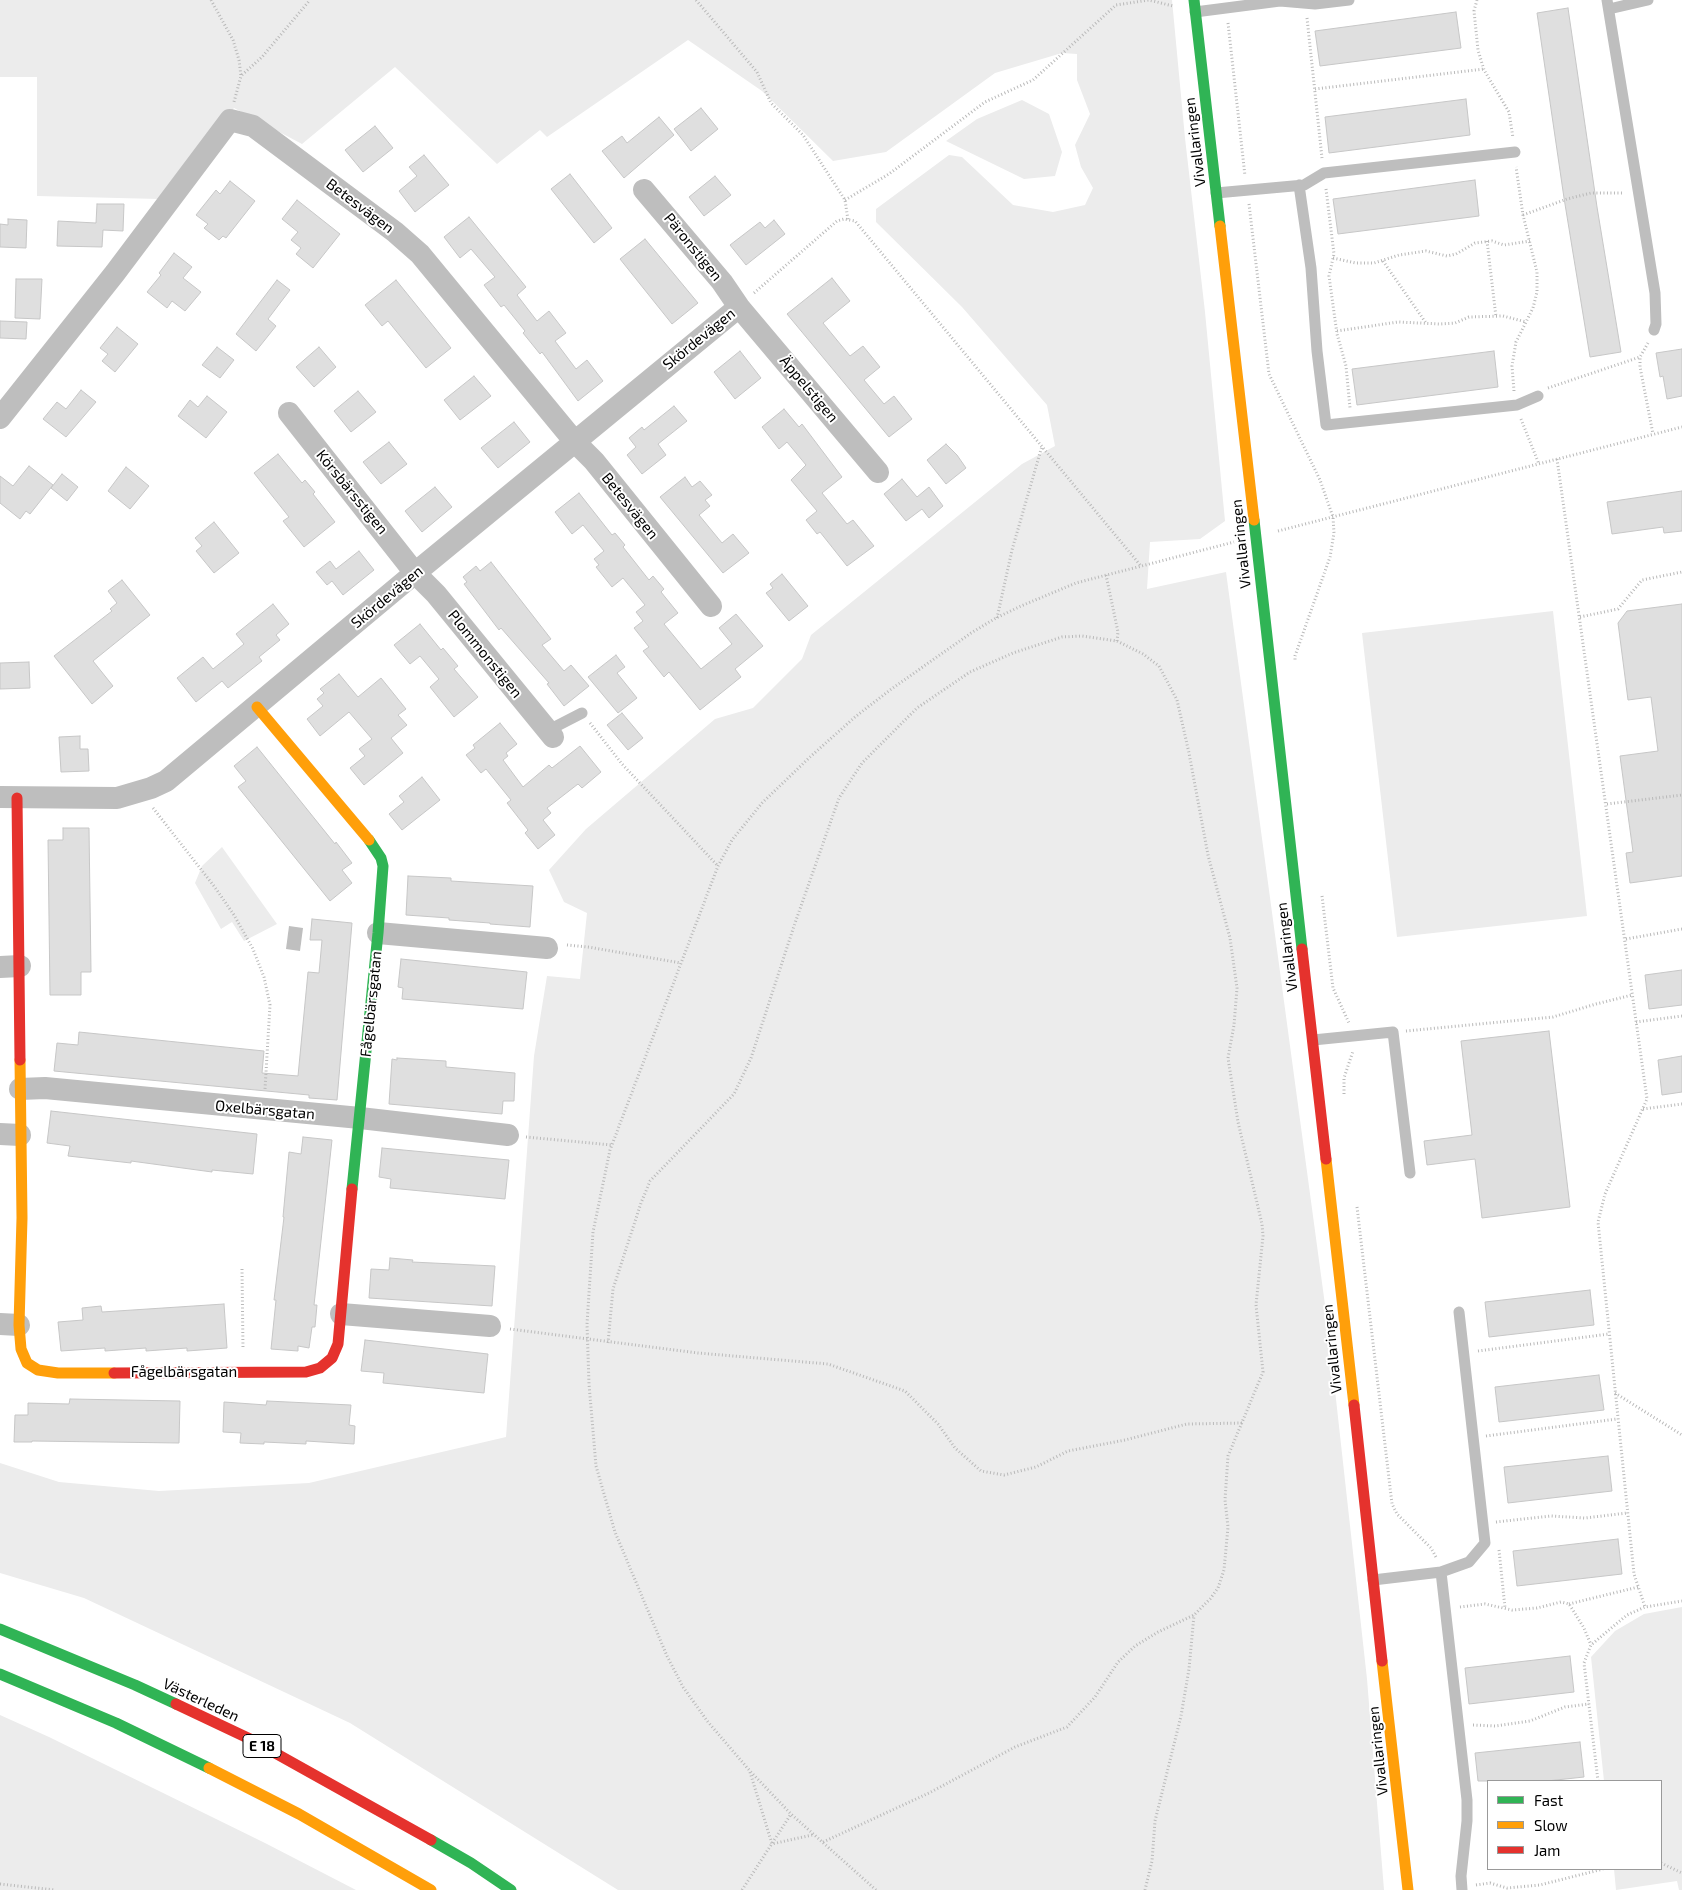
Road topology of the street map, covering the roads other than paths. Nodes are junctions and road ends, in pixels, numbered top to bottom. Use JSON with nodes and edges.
{"nodes":[{"id":1,"x":1280,"y":0,"type":"edge"},
{"id":2,"x":1349,"y":0,"type":"edge"},
{"id":3,"x":1648,"y":0,"type":"edge"},
{"id":4,"x":1608,"y":5,"type":"edge"},
{"id":5,"x":1194,"y":6,"type":"edge"},
{"id":6,"x":1515,"y":152,"type":"road end"},
{"id":7,"x":1299,"y":185,"type":"junction"},
{"id":8,"x":644,"y":190,"type":"dead end"},
{"id":9,"x":1216,"y":193,"type":"junction"},
{"id":10,"x":739,"y":307,"type":"junction"},
{"id":11,"x":1654,"y":330,"type":"road end"},
{"id":12,"x":1538,"y":396,"type":"road end"},
{"id":13,"x":289,"y":413,"type":"dead end"},
{"id":14,"x":0,"y":418,"type":"edge"},
{"id":15,"x":576,"y":442,"type":"junction"},
{"id":16,"x":878,"y":472,"type":"dead end"},
{"id":17,"x":415,"y":572,"type":"junction"},
{"id":18,"x":711,"y":606,"type":"dead end"},
{"id":19,"x":257,"y":707,"type":"junction"},
{"id":20,"x":582,"y":713,"type":"road end"},
{"id":21,"x":550,"y":734,"type":"joint"},
{"id":22,"x":9,"y":797,"type":"edge"},
{"id":23,"x":378,"y":933,"type":"junction"},
{"id":24,"x":547,"y":948,"type":"road end"},
{"id":25,"x":10,"y":967,"type":"edge"},
{"id":26,"x":1313,"y":1040,"type":"junction"},
{"id":27,"x":20,"y":1089,"type":"junction"},
{"id":28,"x":360,"y":1118,"type":"junction"},
{"id":29,"x":10,"y":1135,"type":"edge"},
{"id":30,"x":508,"y":1135,"type":"road end"},
{"id":31,"x":1410,"y":1173,"type":"dead end"},
{"id":32,"x":1459,"y":1312,"type":"dead end"},
{"id":33,"x":341,"y":1314,"type":"junction"},
{"id":34,"x":10,"y":1324,"type":"edge"},
{"id":35,"x":490,"y":1326,"type":"road end"},
{"id":36,"x":1441,"y":1572,"type":"junction"},
{"id":37,"x":1373,"y":1580,"type":"junction"},
{"id":38,"x":0,"y":1629,"type":"edge"},
{"id":39,"x":0,"y":1674,"type":"edge"},
{"id":40,"x":1462,"y":1888,"type":"edge"},
{"id":41,"x":431,"y":1890,"type":"edge"},
{"id":42,"x":511,"y":1890,"type":"edge"},
{"id":43,"x":1408,"y":1890,"type":"edge"}],
"edges":[{"from":1,"to":2,"type":"lane"},
{"from":1,"to":5,"type":"lane"},
{"from":3,"to":4,"type":"lane"},
{"from":4,"to":11,"type":"lane"},
{"from":5,"to":9,"type":"main road","name":"Vivallaringen"},
{"from":6,"to":7,"type":"lane"},
{"from":7,"to":9,"type":"lane"},
{"from":7,"to":12,"type":"lane"},
{"from":8,"to":10,"type":"street","name":"Päronstigen"},
{"from":9,"to":26,"type":"main road","name":"Vivallaringen"},
{"from":10,"to":15,"type":"street","name":"Skördevägen"},
{"from":10,"to":16,"type":"street","name":"Äppelstigen"},
{"from":13,"to":17,"type":"street","name":"Körsbärsstigen"},
{"from":14,"to":15,"type":"street","name":"Betesvägen"},
{"from":15,"to":17,"type":"street","name":"Skördevägen"},
{"from":15,"to":18,"type":"street","name":"Betesvägen"},
{"from":17,"to":19,"type":"street","name":"Skördevägen"},
{"from":17,"to":21,"type":"street","name":"Plommonstigen"},
{"from":19,"to":22,"type":"street","name":"Skördevägen"},
{"from":19,"to":23,"type":"main road","name":"Fågelbärsgatan"},
{"from":20,"to":21,"type":"lane"},
{"from":22,"to":25,"type":"main road","name":"Fågelbärsgatan"},
{"from":23,"to":24,"type":"street","name":"Fågelbärsgatan"},
{"from":23,"to":28,"type":"main road","name":"Fågelbärsgatan"},
{"from":25,"to":27,"type":"main road","name":"Fågelbärsgatan"},
{"from":26,"to":31,"type":"lane"},
{"from":26,"to":37,"type":"main road","name":"Vivallaringen"},
{"from":27,"to":28,"type":"street","name":"Oxelbärsgatan"},
{"from":27,"to":29,"type":"main road","name":"Fågelbärsgatan"},
{"from":28,"to":30,"type":"street","name":"Oxelbärsgatan"},
{"from":28,"to":33,"type":"main road","name":"Fågelbärsgatan"},
{"from":29,"to":34,"type":"main road","name":"Fågelbärsgatan"},
{"from":32,"to":36,"type":"lane"},
{"from":33,"to":34,"type":"main road","name":"Fågelbärsgatan"},
{"from":33,"to":35,"type":"street"},
{"from":36,"to":37,"type":"lane"},
{"from":36,"to":40,"type":"lane"},
{"from":37,"to":43,"type":"main road","name":"Vivallaringen"},
{"from":38,"to":42,"type":"main road","name":"Västerleden","number":"E 18"},
{"from":39,"to":41,"type":"main road"}]}
